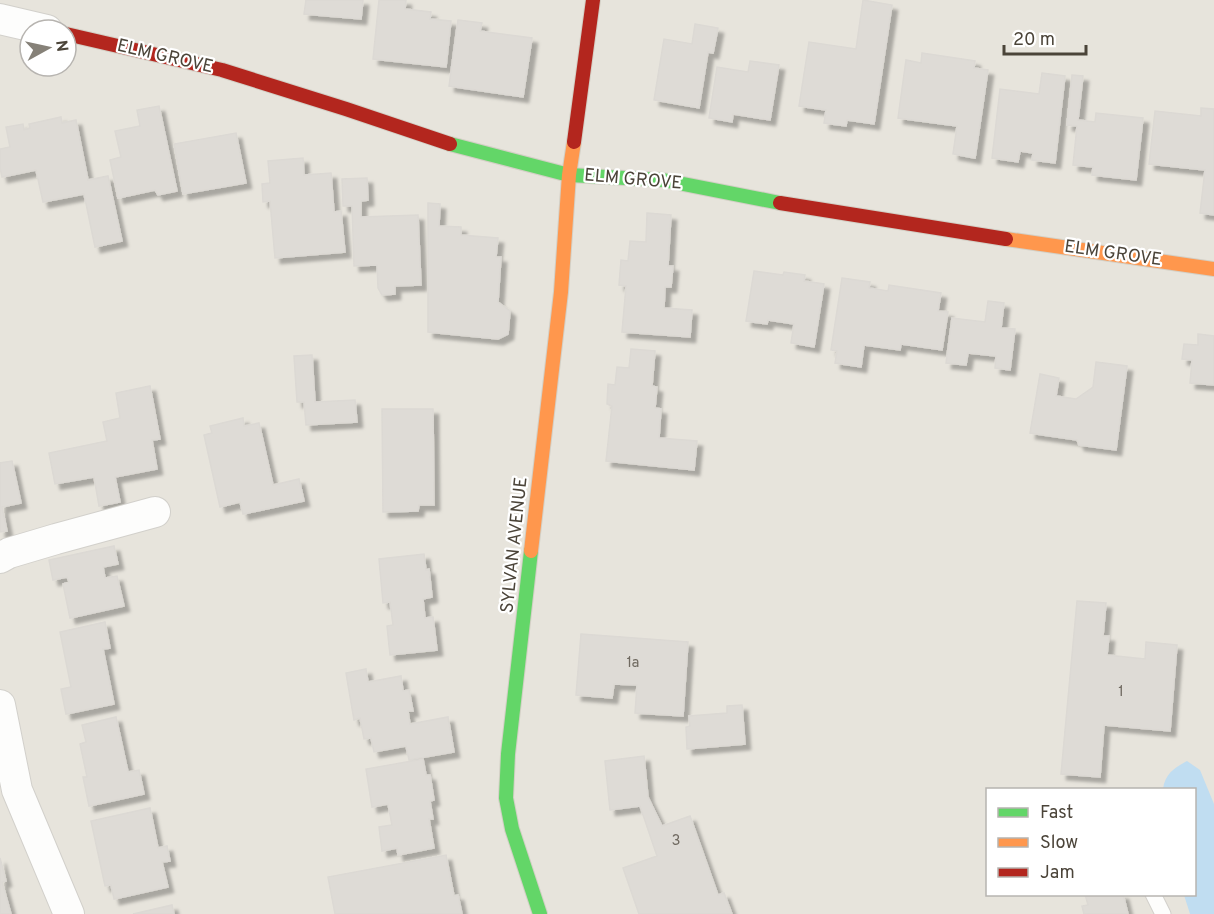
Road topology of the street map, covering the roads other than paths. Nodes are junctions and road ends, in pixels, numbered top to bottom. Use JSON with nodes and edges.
{"nodes":[{"id":1,"x":593,"y":0,"type":"edge"},
{"id":2,"x":0,"y":19,"type":"edge"},
{"id":3,"x":18,"y":23,"type":"edge"},
{"id":4,"x":78,"y":37,"type":"edge"},
{"id":5,"x":569,"y":175,"type":"junction"},
{"id":6,"x":1214,"y":269,"type":"edge"},
{"id":7,"x":155,"y":512,"type":"dead end"},
{"id":8,"x":0,"y":558,"type":"edge"},
{"id":9,"x":0,"y":705,"type":"edge"},
{"id":10,"x":1154,"y":896,"type":"edge"},
{"id":11,"x":69,"y":914,"type":"edge"},
{"id":12,"x":540,"y":914,"type":"edge"},
{"id":13,"x":1164,"y":914,"type":"edge"}],
"edges":[{"from":1,"to":5,"type":"street","name":"SYLVAN AVENUE"},
{"from":2,"to":3,"type":"street"},
{"from":4,"to":5,"type":"street","name":"ELM GROVE"},
{"from":5,"to":6,"type":"street","name":"ELM GROVE"},
{"from":5,"to":12,"type":"street","name":"SYLVAN AVENUE"},
{"from":7,"to":8,"type":"street"},
{"from":9,"to":11,"type":"street"},
{"from":10,"to":13,"type":"lane"}]}
